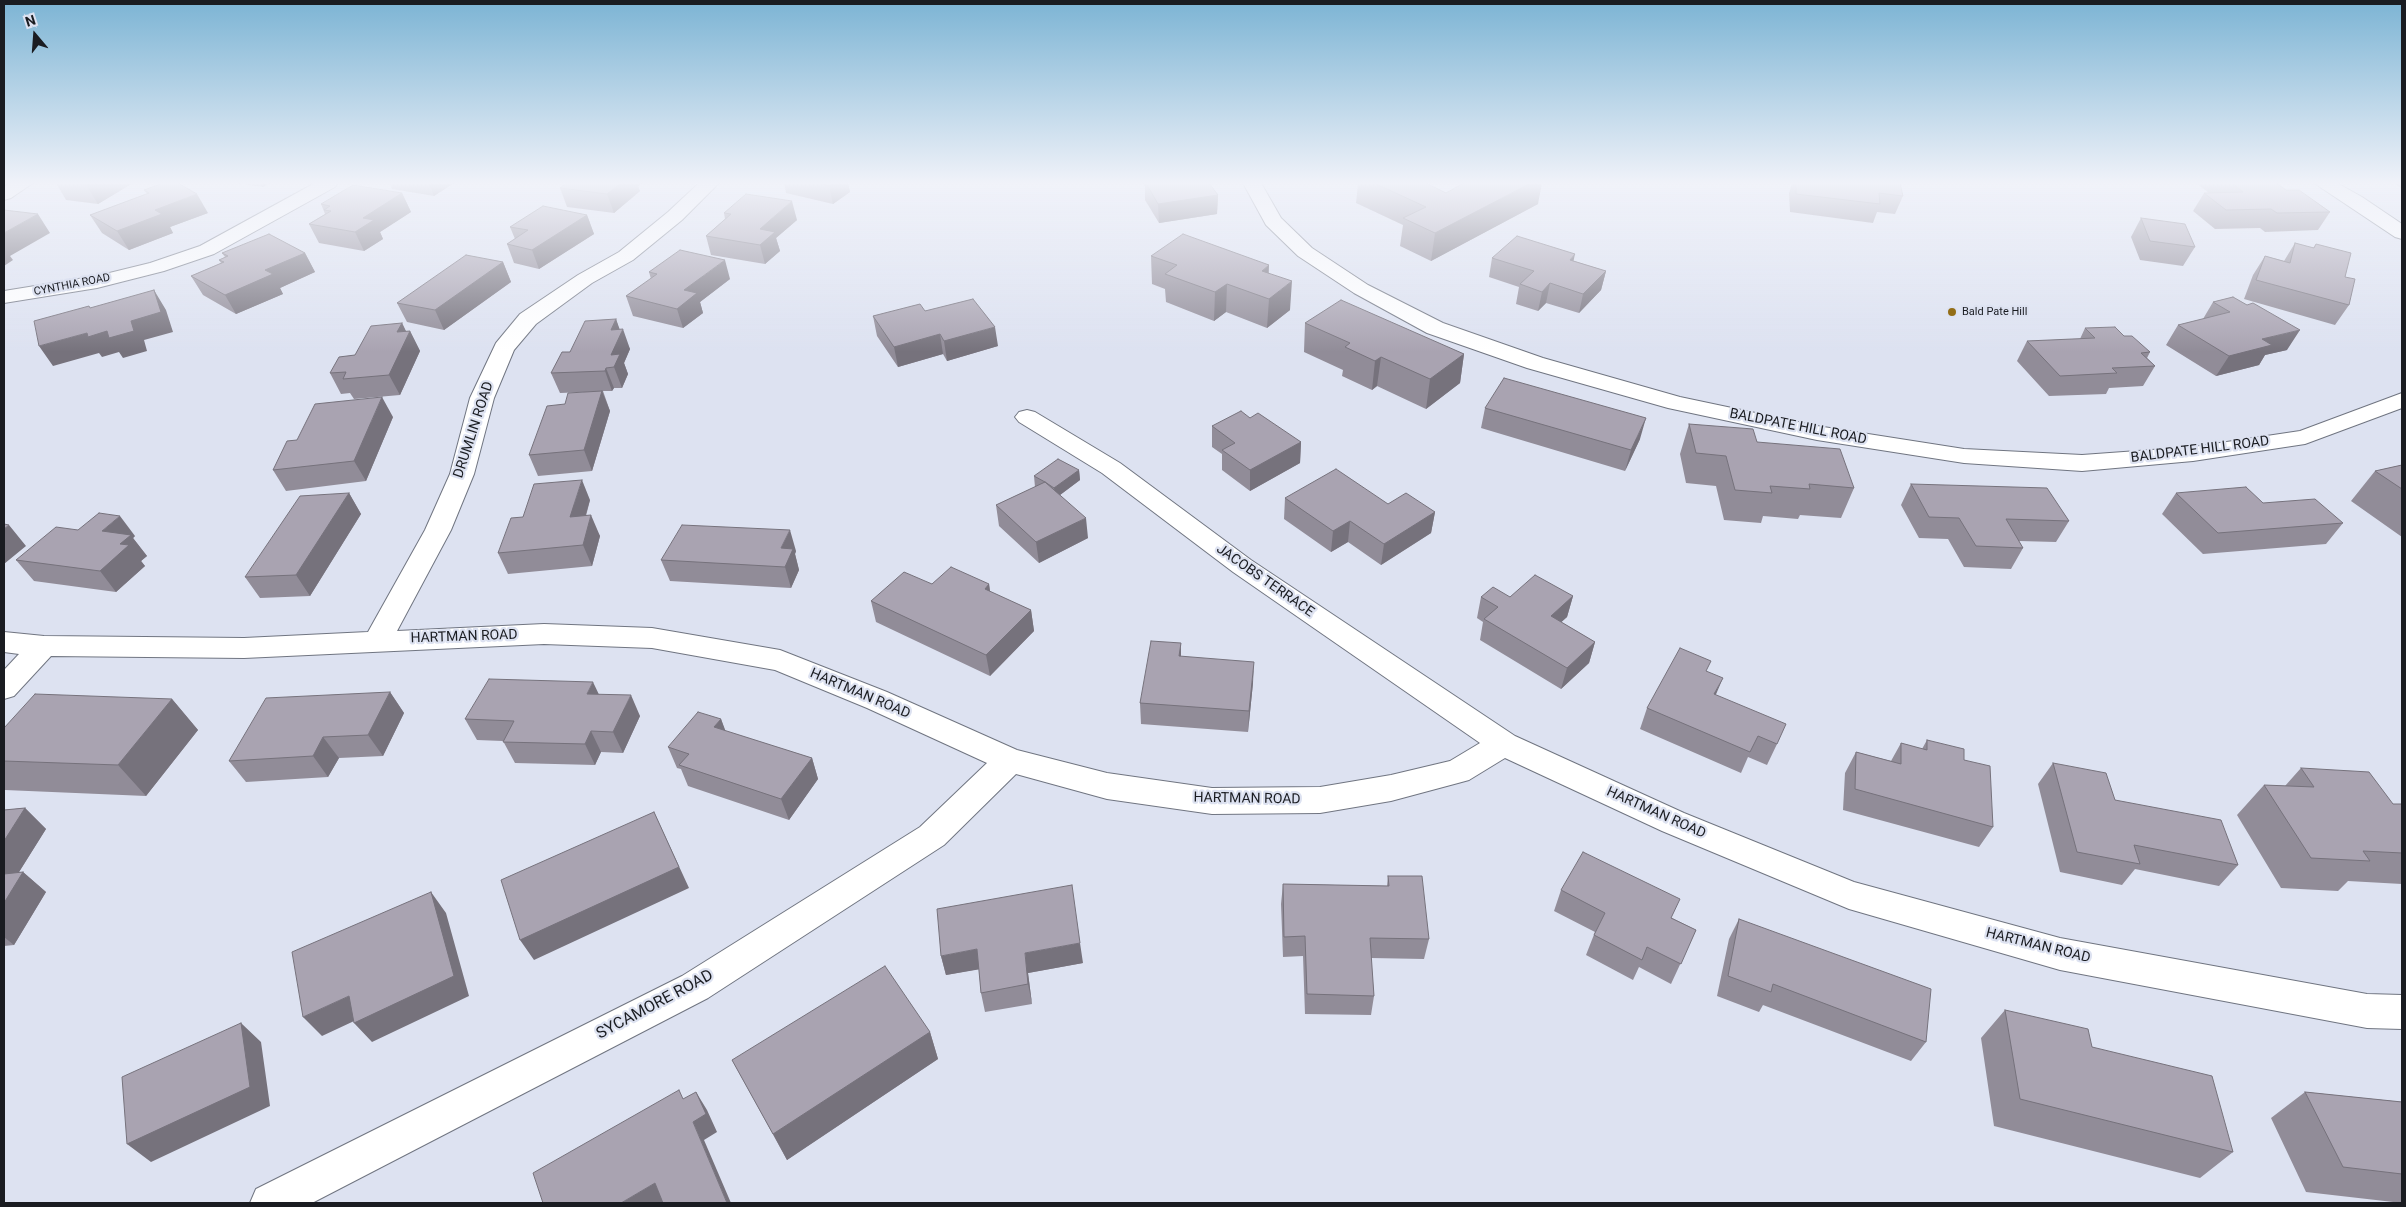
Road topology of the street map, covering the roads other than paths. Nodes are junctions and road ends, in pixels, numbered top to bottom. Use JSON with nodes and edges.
{"nodes":[{"id":1,"x":227,"y":239,"type":"edge"},
{"id":2,"x":646,"y":239,"type":"edge"},
{"id":3,"x":1292,"y":239,"type":"edge"},
{"id":4,"x":4,"y":297,"type":"edge"},
{"id":5,"x":2402,"y":400,"type":"edge"},
{"id":6,"x":1027,"y":417,"type":"dead end"},
{"id":7,"x":377,"y":641,"type":"junction"},
{"id":8,"x":4,"y":642,"type":"edge"},
{"id":9,"x":44,"y":646,"type":"junction"},
{"id":10,"x":4,"y":688,"type":"edge"},
{"id":11,"x":1504,"y":744,"type":"junction"},
{"id":12,"x":1010,"y":760,"type":"junction"},
{"id":13,"x":2402,"y":1012,"type":"edge"},
{"id":14,"x":270,"y":1203,"type":"edge"}],
"edges":[{"from":1,"to":4,"type":"street","name":"CYNTHIA ROAD"},
{"from":2,"to":7,"type":"street","name":"DRUMLIN ROAD"},
{"from":3,"to":5,"type":"street","name":"BALDPATE HILL ROAD"},
{"from":6,"to":11,"type":"street","name":"JACOBS TERRACE"},
{"from":7,"to":9,"type":"street","name":"HARTMAN ROAD"},
{"from":7,"to":12,"type":"street","name":"HARTMAN ROAD"},
{"from":8,"to":9,"type":"street","name":"HARTMAN ROAD"},
{"from":9,"to":10,"type":"street"},
{"from":11,"to":12,"type":"street","name":"HARTMAN ROAD"},
{"from":11,"to":13,"type":"street","name":"HARTMAN ROAD"},
{"from":12,"to":14,"type":"street","name":"SYCAMORE ROAD"}]}
